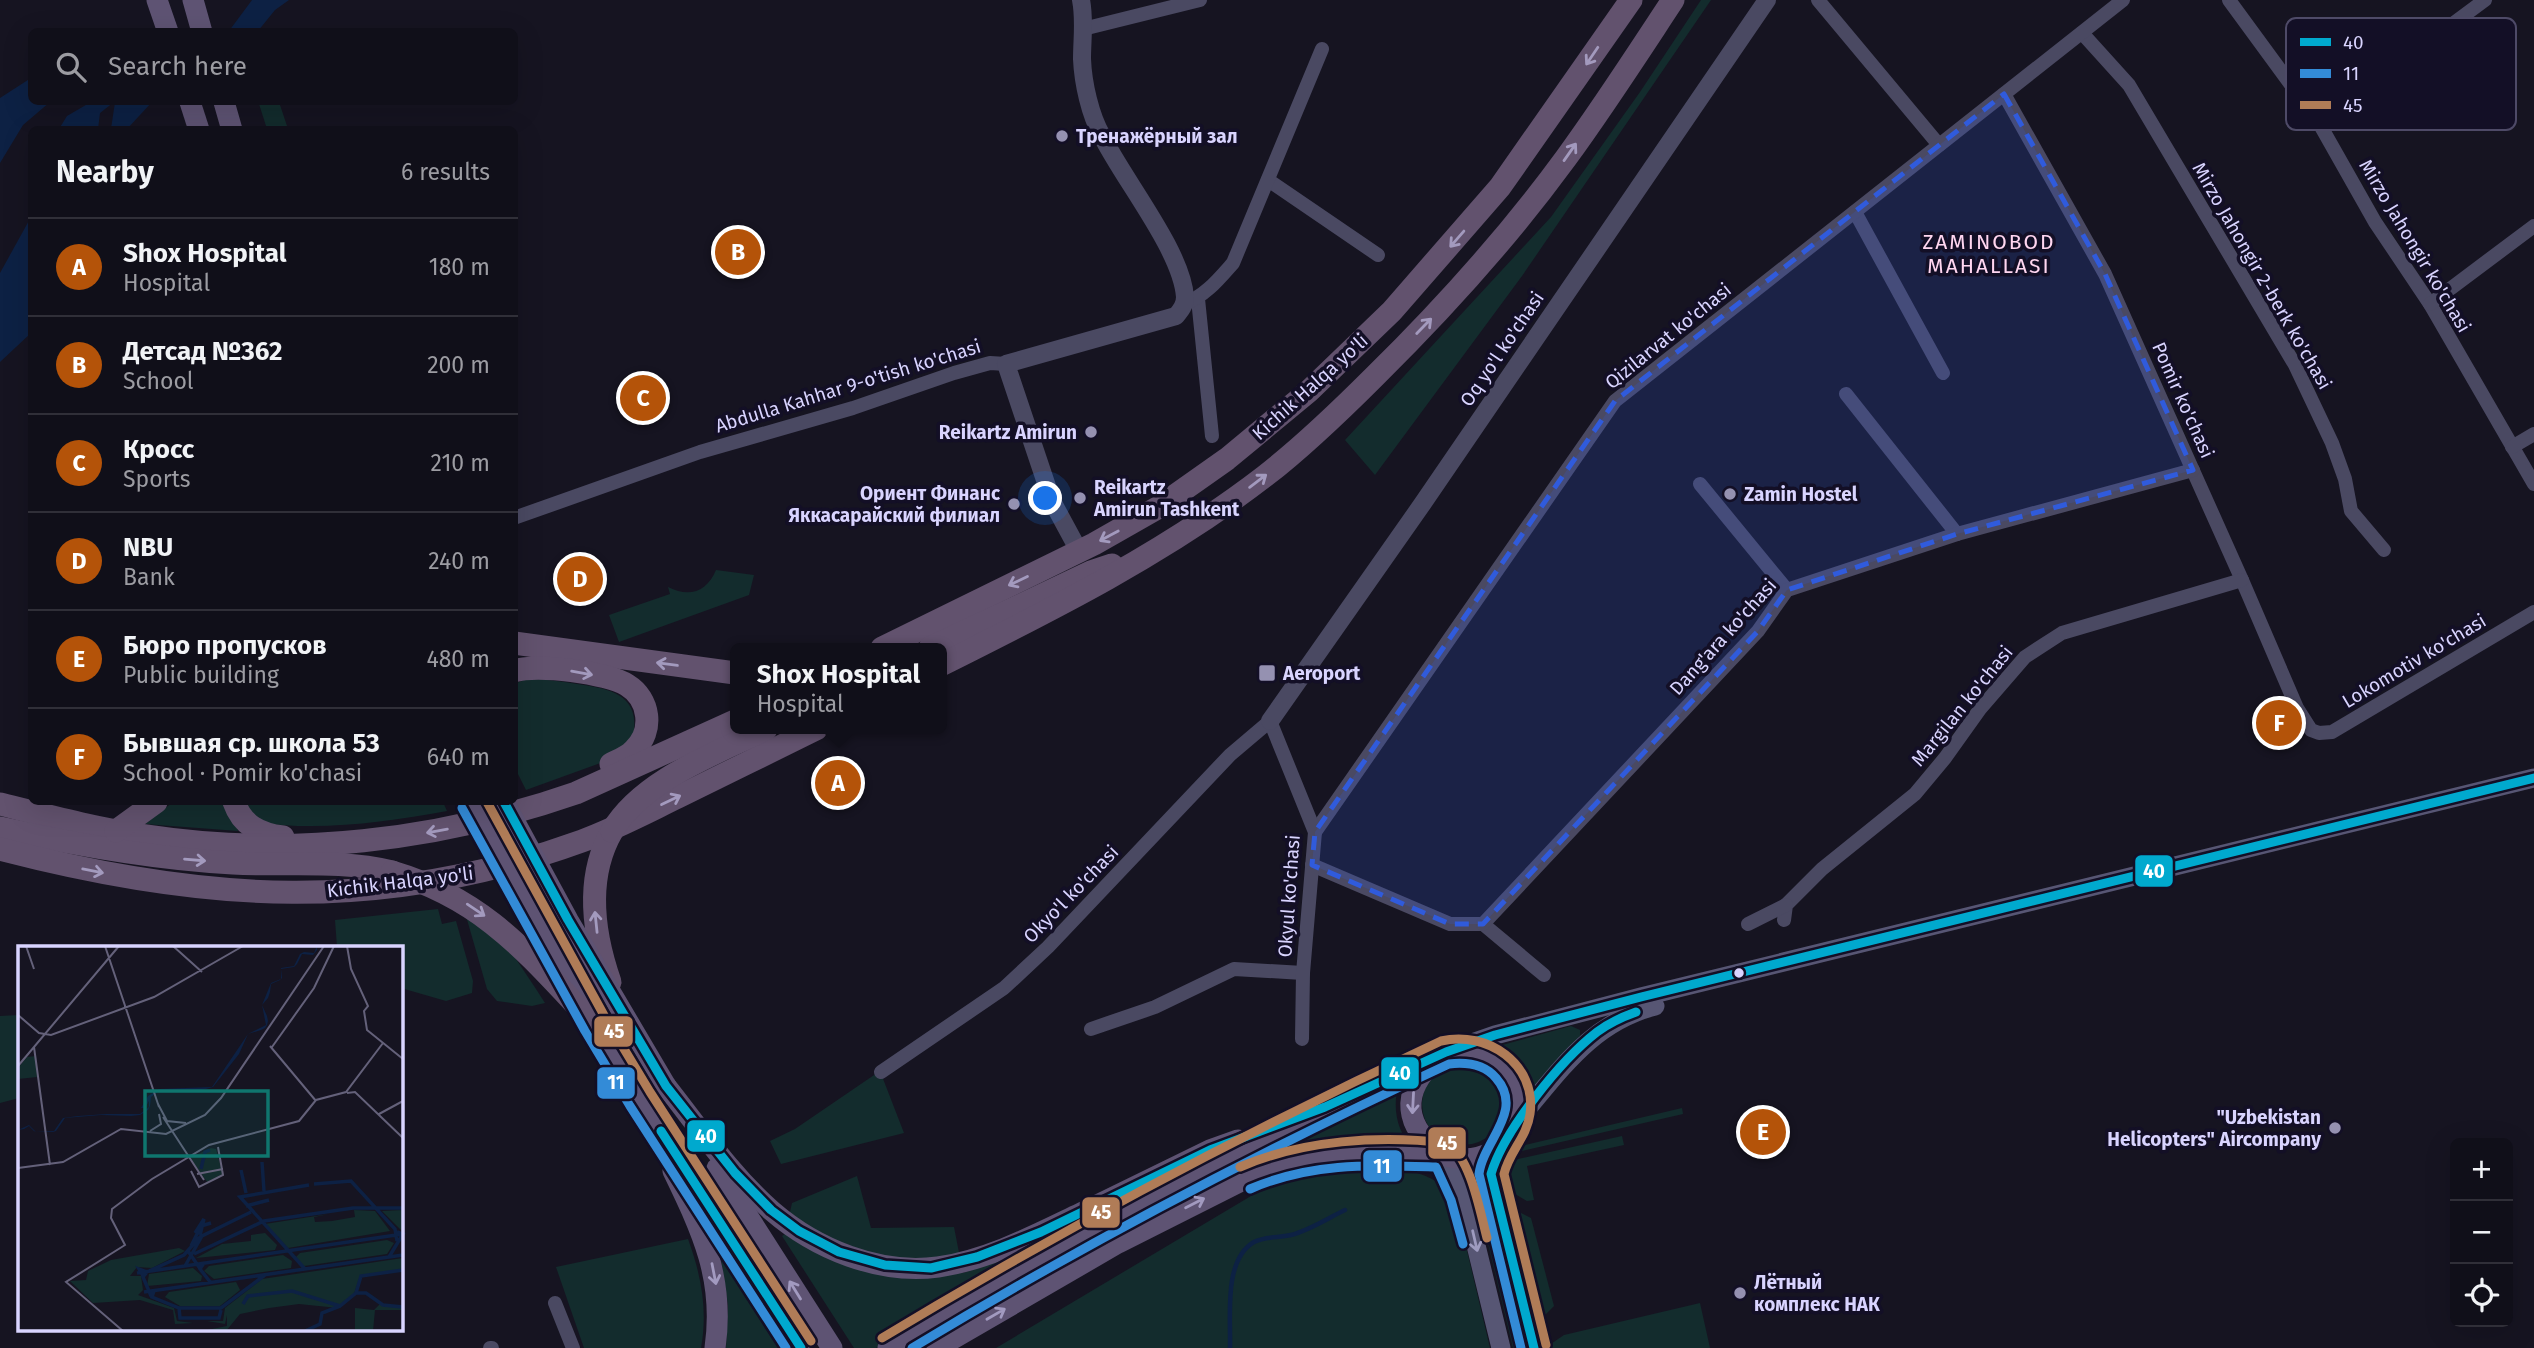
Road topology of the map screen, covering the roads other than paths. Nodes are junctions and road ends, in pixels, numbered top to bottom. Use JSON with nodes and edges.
{"nodes":[{"id":1,"x":157,"y":0,"type":"edge"},
{"id":2,"x":193,"y":0,"type":"edge"},
{"id":3,"x":1200,"y":0,"type":"edge"},
{"id":4,"x":1631,"y":0,"type":"edge"},
{"id":5,"x":1673,"y":0,"type":"edge"},
{"id":6,"x":1768,"y":0,"type":"edge"},
{"id":7,"x":1818,"y":0,"type":"edge"},
{"id":8,"x":2123,"y":0,"type":"edge"},
{"id":9,"x":2229,"y":0,"type":"edge"},
{"id":10,"x":2485,"y":0,"type":"edge"},
{"id":11,"x":1082,"y":5,"type":"edge"},
{"id":12,"x":2461,"y":18,"type":"edge"},
{"id":13,"x":201,"y":26,"type":"edge"},
{"id":14,"x":167,"y":28,"type":"edge"},
{"id":15,"x":1083,"y":29,"type":"junction"},
{"id":16,"x":2082,"y":33,"type":"junction"},
{"id":17,"x":1322,"y":49,"type":"dead end"},
{"id":18,"x":2286,"y":78,"type":"edge"},
{"id":19,"x":2004,"y":94,"type":"junction"},
{"id":20,"x":191,"y":105,"type":"edge"},
{"id":21,"x":225,"y":105,"type":"edge"},
{"id":22,"x":198,"y":126,"type":"edge"},
{"id":23,"x":231,"y":126,"type":"edge"},
{"id":24,"x":2323,"y":130,"type":"edge"},
{"id":25,"x":1939,"y":145,"type":"junction"},
{"id":26,"x":1268,"y":180,"type":"junction"},
{"id":27,"x":1855,"y":212,"type":"junction"},
{"id":28,"x":2534,"y":226,"type":"edge"},
{"id":29,"x":1378,"y":255,"type":"dead end"},
{"id":30,"x":1189,"y":300,"type":"junction"},
{"id":31,"x":2430,"y":304,"type":"junction"},
{"id":32,"x":1006,"y":364,"type":"junction"},
{"id":33,"x":1943,"y":373,"type":"dead end"},
{"id":34,"x":1846,"y":394,"type":"dead end"},
{"id":35,"x":2534,"y":434,"type":"edge"},
{"id":36,"x":1212,"y":436,"type":"dead end"},
{"id":37,"x":2512,"y":447,"type":"junction"},
{"id":38,"x":2193,"y":470,"type":"junction"},
{"id":39,"x":1700,"y":484,"type":"dead end"},
{"id":40,"x":2534,"y":484,"type":"edge"},
{"id":41,"x":518,"y":518,"type":"edge"},
{"id":42,"x":1957,"y":534,"type":"junction"},
{"id":43,"x":2384,"y":550,"type":"dead end"},
{"id":44,"x":1079,"y":551,"type":"junction"},
{"id":45,"x":1094,"y":578,"type":"junction"},
{"id":46,"x":2242,"y":580,"type":"junction"},
{"id":47,"x":1787,"y":590,"type":"junction"},
{"id":48,"x":2534,"y":612,"type":"edge"},
{"id":49,"x":892,"y":643,"type":"edge"},
{"id":50,"x":942,"y":643,"type":"edge"},
{"id":51,"x":518,"y":644,"type":"edge"},
{"id":52,"x":947,"y":662,"type":"edge"},
{"id":53,"x":518,"y":670,"type":"edge"},
{"id":54,"x":730,"y":672,"type":"edge"},
{"id":55,"x":1270,"y":721,"type":"junction"},
{"id":56,"x":730,"y":723,"type":"edge"},
{"id":57,"x":2311,"y":730,"type":"joint"},
{"id":58,"x":756,"y":734,"type":"edge"},
{"id":59,"x":806,"y":734,"type":"edge"},
{"id":60,"x":2534,"y":778,"type":"edge"},
{"id":61,"x":2534,"y":789,"type":"edge"},
{"id":62,"x":518,"y":803,"type":"edge"},
{"id":63,"x":0,"y":804,"type":"edge"},
{"id":64,"x":152,"y":805,"type":"edge"},
{"id":65,"x":236,"y":805,"type":"edge"},
{"id":66,"x":475,"y":805,"type":"edge"},
{"id":67,"x":504,"y":809,"type":"edge"},
{"id":68,"x":0,"y":828,"type":"edge"},
{"id":69,"x":116,"y":831,"type":"junction"},
{"id":70,"x":1315,"y":832,"type":"junction"},
{"id":71,"x":363,"y":841,"type":"junction"},
{"id":72,"x":0,"y":849,"type":"edge"},
{"id":73,"x":1312,"y":865,"type":"junction"},
{"id":74,"x":1483,"y":924,"type":"junction"},
{"id":75,"x":1748,"y":924,"type":"dead end"},
{"id":76,"x":1303,"y":973,"type":"junction"},
{"id":77,"x":1544,"y":975,"type":"dead end"},
{"id":78,"x":621,"y":1012,"type":"junction"},
{"id":79,"x":595,"y":1025,"type":"junction"},
{"id":80,"x":1091,"y":1029,"type":"dead end"},
{"id":81,"x":1302,"y":1040,"type":"dead end"},
{"id":82,"x":1446,"y":1052,"type":"junction"},
{"id":83,"x":881,"y":1072,"type":"dead end"},
{"id":84,"x":666,"y":1086,"type":"junction"},
{"id":85,"x":640,"y":1099,"type":"junction"},
{"id":86,"x":1325,"y":1107,"type":"junction"},
{"id":87,"x":1516,"y":1122,"type":"junction"},
{"id":88,"x":1501,"y":1146,"type":"junction"},
{"id":89,"x":1443,"y":1155,"type":"junction"},
{"id":90,"x":555,"y":1303,"type":"dead end"},
{"id":91,"x":939,"y":1347,"type":"edge"},
{"id":92,"x":573,"y":1348,"type":"edge"},
{"id":93,"x":715,"y":1348,"type":"edge"},
{"id":94,"x":800,"y":1348,"type":"edge"},
{"id":95,"x":832,"y":1348,"type":"edge"},
{"id":96,"x":888,"y":1348,"type":"edge"},
{"id":97,"x":1501,"y":1348,"type":"edge"},
{"id":98,"x":1534,"y":1348,"type":"edge"}],
"edges":[{"from":1,"to":14,"type":"main road"},
{"from":2,"to":13,"type":"main road"},
{"from":3,"to":15,"type":"street"},
{"from":4,"to":44,"type":"highway","name":"Kichik Halqa yo'li","one_way":true},
{"from":45,"to":5,"type":"highway","name":"Kichik Halqa yo'li","one_way":true},
{"from":6,"to":55,"type":"street","name":"Oq yo'l ko'chasi"},
{"from":7,"to":25,"type":"street"},
{"from":8,"to":16,"type":"street","name":"Qizilarvat ko'chasi"},
{"from":9,"to":18,"type":"street","name":"Mirzo Jahongir ko'chasi"},
{"from":10,"to":12,"type":"street"},
{"from":11,"to":15,"type":"street"},
{"from":15,"to":30,"type":"street"},
{"from":16,"to":19,"type":"street","name":"Qizilarvat ko'chasi"},
{"from":16,"to":43,"type":"street","name":"Mirzo Jahongir 2-berk ko'chasi"},
{"from":17,"to":26,"type":"street"},
{"from":19,"to":25,"type":"street","name":"Qizilarvat ko'chasi"},
{"from":19,"to":38,"type":"street","name":"Pomir ko'chasi"},
{"from":20,"to":22,"type":"main road"},
{"from":21,"to":23,"type":"main road"},
{"from":24,"to":31,"type":"street","name":"Mirzo Jahongir ko'chasi"},
{"from":25,"to":27,"type":"street","name":"Qizilarvat ko'chasi"},
{"from":26,"to":29,"type":"street"},
{"from":26,"to":30,"type":"street"},
{"from":27,"to":33,"type":"street"},
{"from":27,"to":70,"type":"street","name":"Qizilarvat ko'chasi"},
{"from":28,"to":31,"type":"street"},
{"from":30,"to":32,"type":"street","name":"Abdulla Kahhar 9-o'tish ko'chasi"},
{"from":30,"to":36,"type":"street"},
{"from":31,"to":37,"type":"street","name":"Mirzo Jahongir ko'chasi"},
{"from":32,"to":41,"type":"street","name":"Abdulla Kahhar 9-o'tish ko'chasi"},
{"from":32,"to":44,"type":"street"},
{"from":34,"to":42,"type":"street"},
{"from":35,"to":37,"type":"street"},
{"from":37,"to":40,"type":"street","name":"Mirzo Jahongir ko'chasi"},
{"from":38,"to":42,"type":"street","name":"Dang'ara ko'chasi"},
{"from":38,"to":46,"type":"street","name":"Pomir ko'chasi"},
{"from":39,"to":47,"type":"street"},
{"from":42,"to":47,"type":"street","name":"Dang'ara ko'chasi"},
{"from":44,"to":45,"type":"highway"},
{"from":44,"to":49,"type":"highway","name":"Kichik Halqa yo'li","one_way":true},
{"from":45,"to":50,"type":"highway"},
{"from":45,"to":52,"type":"highway","name":"Kichik Halqa yo'li"},
{"from":46,"to":57,"type":"street","name":"Pomir ko'chasi"},
{"from":46,"to":75,"type":"street","name":"Margilan ko'chasi"},
{"from":47,"to":74,"type":"street","name":"Dang'ara ko'chasi"},
{"from":48,"to":57,"type":"street","name":"Lokomotiv ko'chasi"},
{"from":54,"to":51,"type":"highway","one_way":true},
{"from":53,"to":62,"type":"highway","one_way":true},
{"from":55,"to":70,"type":"street","name":"Okyul ko'chasi"},
{"from":55,"to":83,"type":"street","name":"Okyo'l ko'chasi"},
{"from":56,"to":67,"type":"highway"},
{"from":78,"to":58,"type":"highway","one_way":true,"bridge":true},
{"from":72,"to":59,"type":"highway","name":"Kichik Halqa yo'li","one_way":true},
{"from":60,"to":82,"type":"main road"},
{"from":61,"to":87,"type":"main road"},
{"from":63,"to":69,"type":"highway"},
{"from":64,"to":69,"type":"highway"},
{"from":65,"to":71,"type":"highway"},
{"from":66,"to":79,"type":"main road","bridge":true},
{"from":67,"to":71,"type":"highway","one_way":true},
{"from":67,"to":78,"type":"main road","bridge":true},
{"from":68,"to":79,"type":"highway","one_way":true,"bridge":true},
{"from":69,"to":71,"type":"highway"},
{"from":70,"to":73,"type":"street","name":"Okyul ko'chasi"},
{"from":73,"to":74,"type":"street"},
{"from":73,"to":76,"type":"street","name":"Okyul ko'chasi"},
{"from":74,"to":77,"type":"street"},
{"from":76,"to":80,"type":"street"},
{"from":76,"to":81,"type":"street","name":"Okyul ko'chasi"},
{"from":78,"to":84,"type":"main road","bridge":true},
{"from":79,"to":85,"type":"main road"},
{"from":82,"to":86,"type":"main road"},
{"from":82,"to":87,"type":"main road"},
{"from":82,"to":89,"type":"main road","one_way":true},
{"from":84,"to":86,"type":"main road"},
{"from":95,"to":84,"type":"main road","one_way":true},
{"from":85,"to":93,"type":"main road","one_way":true},
{"from":85,"to":94,"type":"main road"},
{"from":86,"to":96,"type":"main road"},
{"from":87,"to":88,"type":"main road"},
{"from":88,"to":89,"type":"main road"},
{"from":88,"to":98,"type":"main road"},
{"from":91,"to":89,"type":"main road","one_way":true},
{"from":89,"to":97,"type":"main road","one_way":true},
{"from":90,"to":92,"type":"street"}]}
